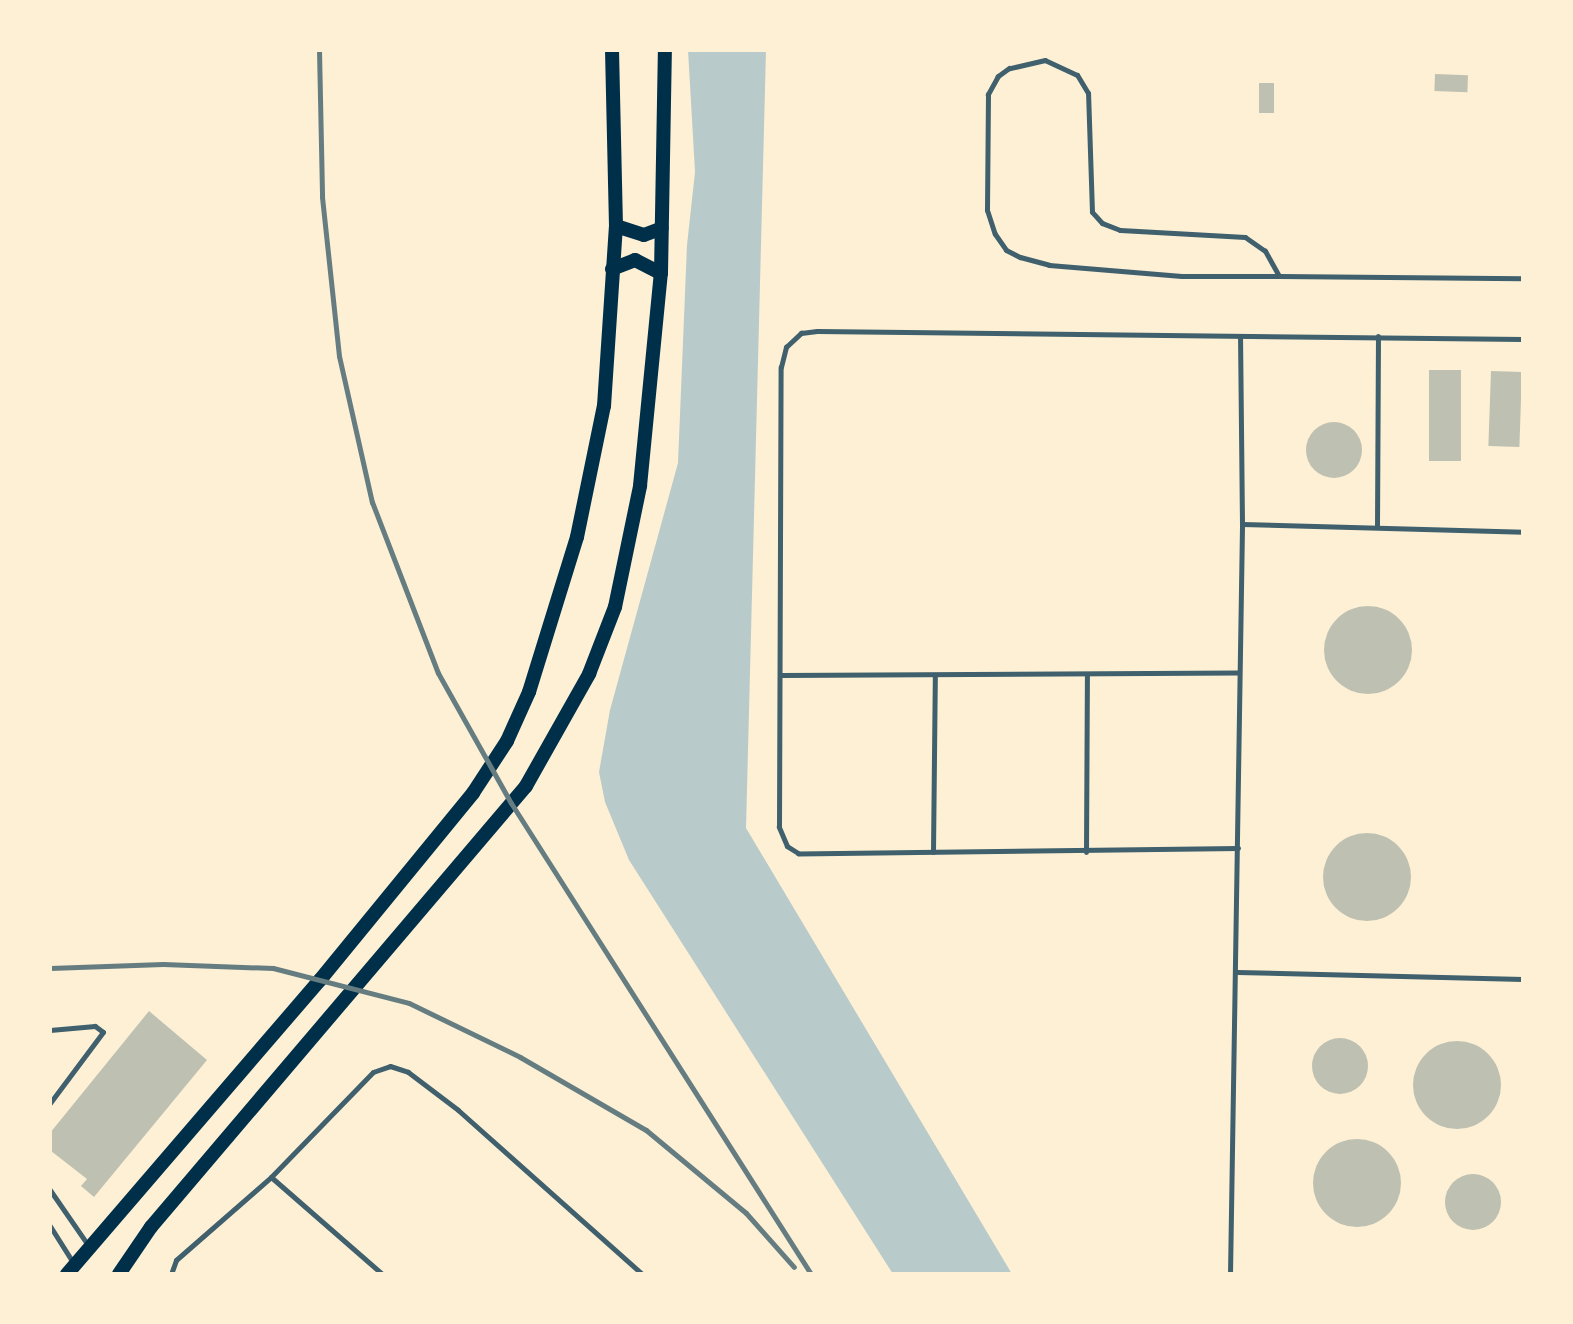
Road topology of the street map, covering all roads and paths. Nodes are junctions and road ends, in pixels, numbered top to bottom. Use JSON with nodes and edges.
{"nodes":[{"id":1,"x":612,"y":50,"type":"edge"},
{"id":2,"x":665,"y":50,"type":"edge"},
{"id":3,"x":616,"y":226,"type":"junction"},
{"id":4,"x":662,"y":228,"type":"junction"},
{"id":5,"x":612,"y":270,"type":"junction"},
{"id":6,"x":661,"y":273,"type":"junction"},
{"id":7,"x":1279,"y":276,"type":"junction"},
{"id":8,"x":1523,"y":278,"type":"edge"},
{"id":9,"x":1240,"y":336,"type":"junction"},
{"id":10,"x":1378,"y":336,"type":"junction"},
{"id":11,"x":1523,"y":340,"type":"edge"},
{"id":12,"x":1242,"y":524,"type":"junction"},
{"id":13,"x":1377,"y":526,"type":"junction"},
{"id":14,"x":1523,"y":532,"type":"edge"},
{"id":15,"x":1238,"y":672,"type":"junction"},
{"id":16,"x":780,"y":675,"type":"junction"},
{"id":17,"x":935,"y":675,"type":"junction"},
{"id":18,"x":1087,"y":675,"type":"junction"},
{"id":19,"x":1238,"y":848,"type":"junction"},
{"id":20,"x":933,"y":852,"type":"junction"},
{"id":21,"x":1086,"y":852,"type":"junction"},
{"id":22,"x":1237,"y":972,"type":"junction"},
{"id":23,"x":1523,"y":979,"type":"edge"},
{"id":24,"x":50,"y":1030,"type":"edge"},
{"id":25,"x":50,"y":1103,"type":"edge"},
{"id":26,"x":271,"y":1178,"type":"junction"},
{"id":27,"x":50,"y":1190,"type":"edge"},
{"id":28,"x":50,"y":1226,"type":"edge"},
{"id":29,"x":91,"y":1248,"type":"junction"},
{"id":30,"x":71,"y":1270,"type":"edge"},
{"id":31,"x":119,"y":1274,"type":"edge"},
{"id":32,"x":170,"y":1274,"type":"edge"},
{"id":33,"x":382,"y":1274,"type":"edge"},
{"id":34,"x":642,"y":1274,"type":"edge"},
{"id":35,"x":1230,"y":1274,"type":"edge"}],
"edges":[{"from":1,"to":3,"type":"main road"},
{"from":2,"to":4,"type":"main road"},
{"from":3,"to":4,"type":"main road"},
{"from":3,"to":5,"type":"main road"},
{"from":4,"to":6,"type":"main road"},
{"from":5,"to":6,"type":"main road"},
{"from":5,"to":29,"type":"main road"},
{"from":6,"to":31,"type":"main road"},
{"from":7,"to":7,"type":"lane"},
{"from":7,"to":8,"type":"lane"},
{"from":9,"to":10,"type":"lane"},
{"from":9,"to":12,"type":"lane"},
{"from":9,"to":16,"type":"lane"},
{"from":10,"to":11,"type":"lane"},
{"from":10,"to":13,"type":"lane"},
{"from":12,"to":13,"type":"lane"},
{"from":12,"to":15,"type":"lane"},
{"from":13,"to":14,"type":"lane"},
{"from":15,"to":18,"type":"lane"},
{"from":15,"to":19,"type":"lane"},
{"from":16,"to":17,"type":"lane"},
{"from":16,"to":20,"type":"lane"},
{"from":17,"to":18,"type":"lane"},
{"from":17,"to":20,"type":"lane"},
{"from":18,"to":21,"type":"lane"},
{"from":19,"to":21,"type":"lane"},
{"from":19,"to":22,"type":"lane"},
{"from":20,"to":21,"type":"lane"},
{"from":22,"to":23,"type":"lane"},
{"from":22,"to":35,"type":"lane"},
{"from":24,"to":25,"type":"lane"},
{"from":26,"to":32,"type":"lane"},
{"from":26,"to":33,"type":"lane"},
{"from":26,"to":34,"type":"lane"},
{"from":27,"to":29,"type":"lane"},
{"from":28,"to":30,"type":"lane"},
{"from":29,"to":30,"type":"main road"}]}
